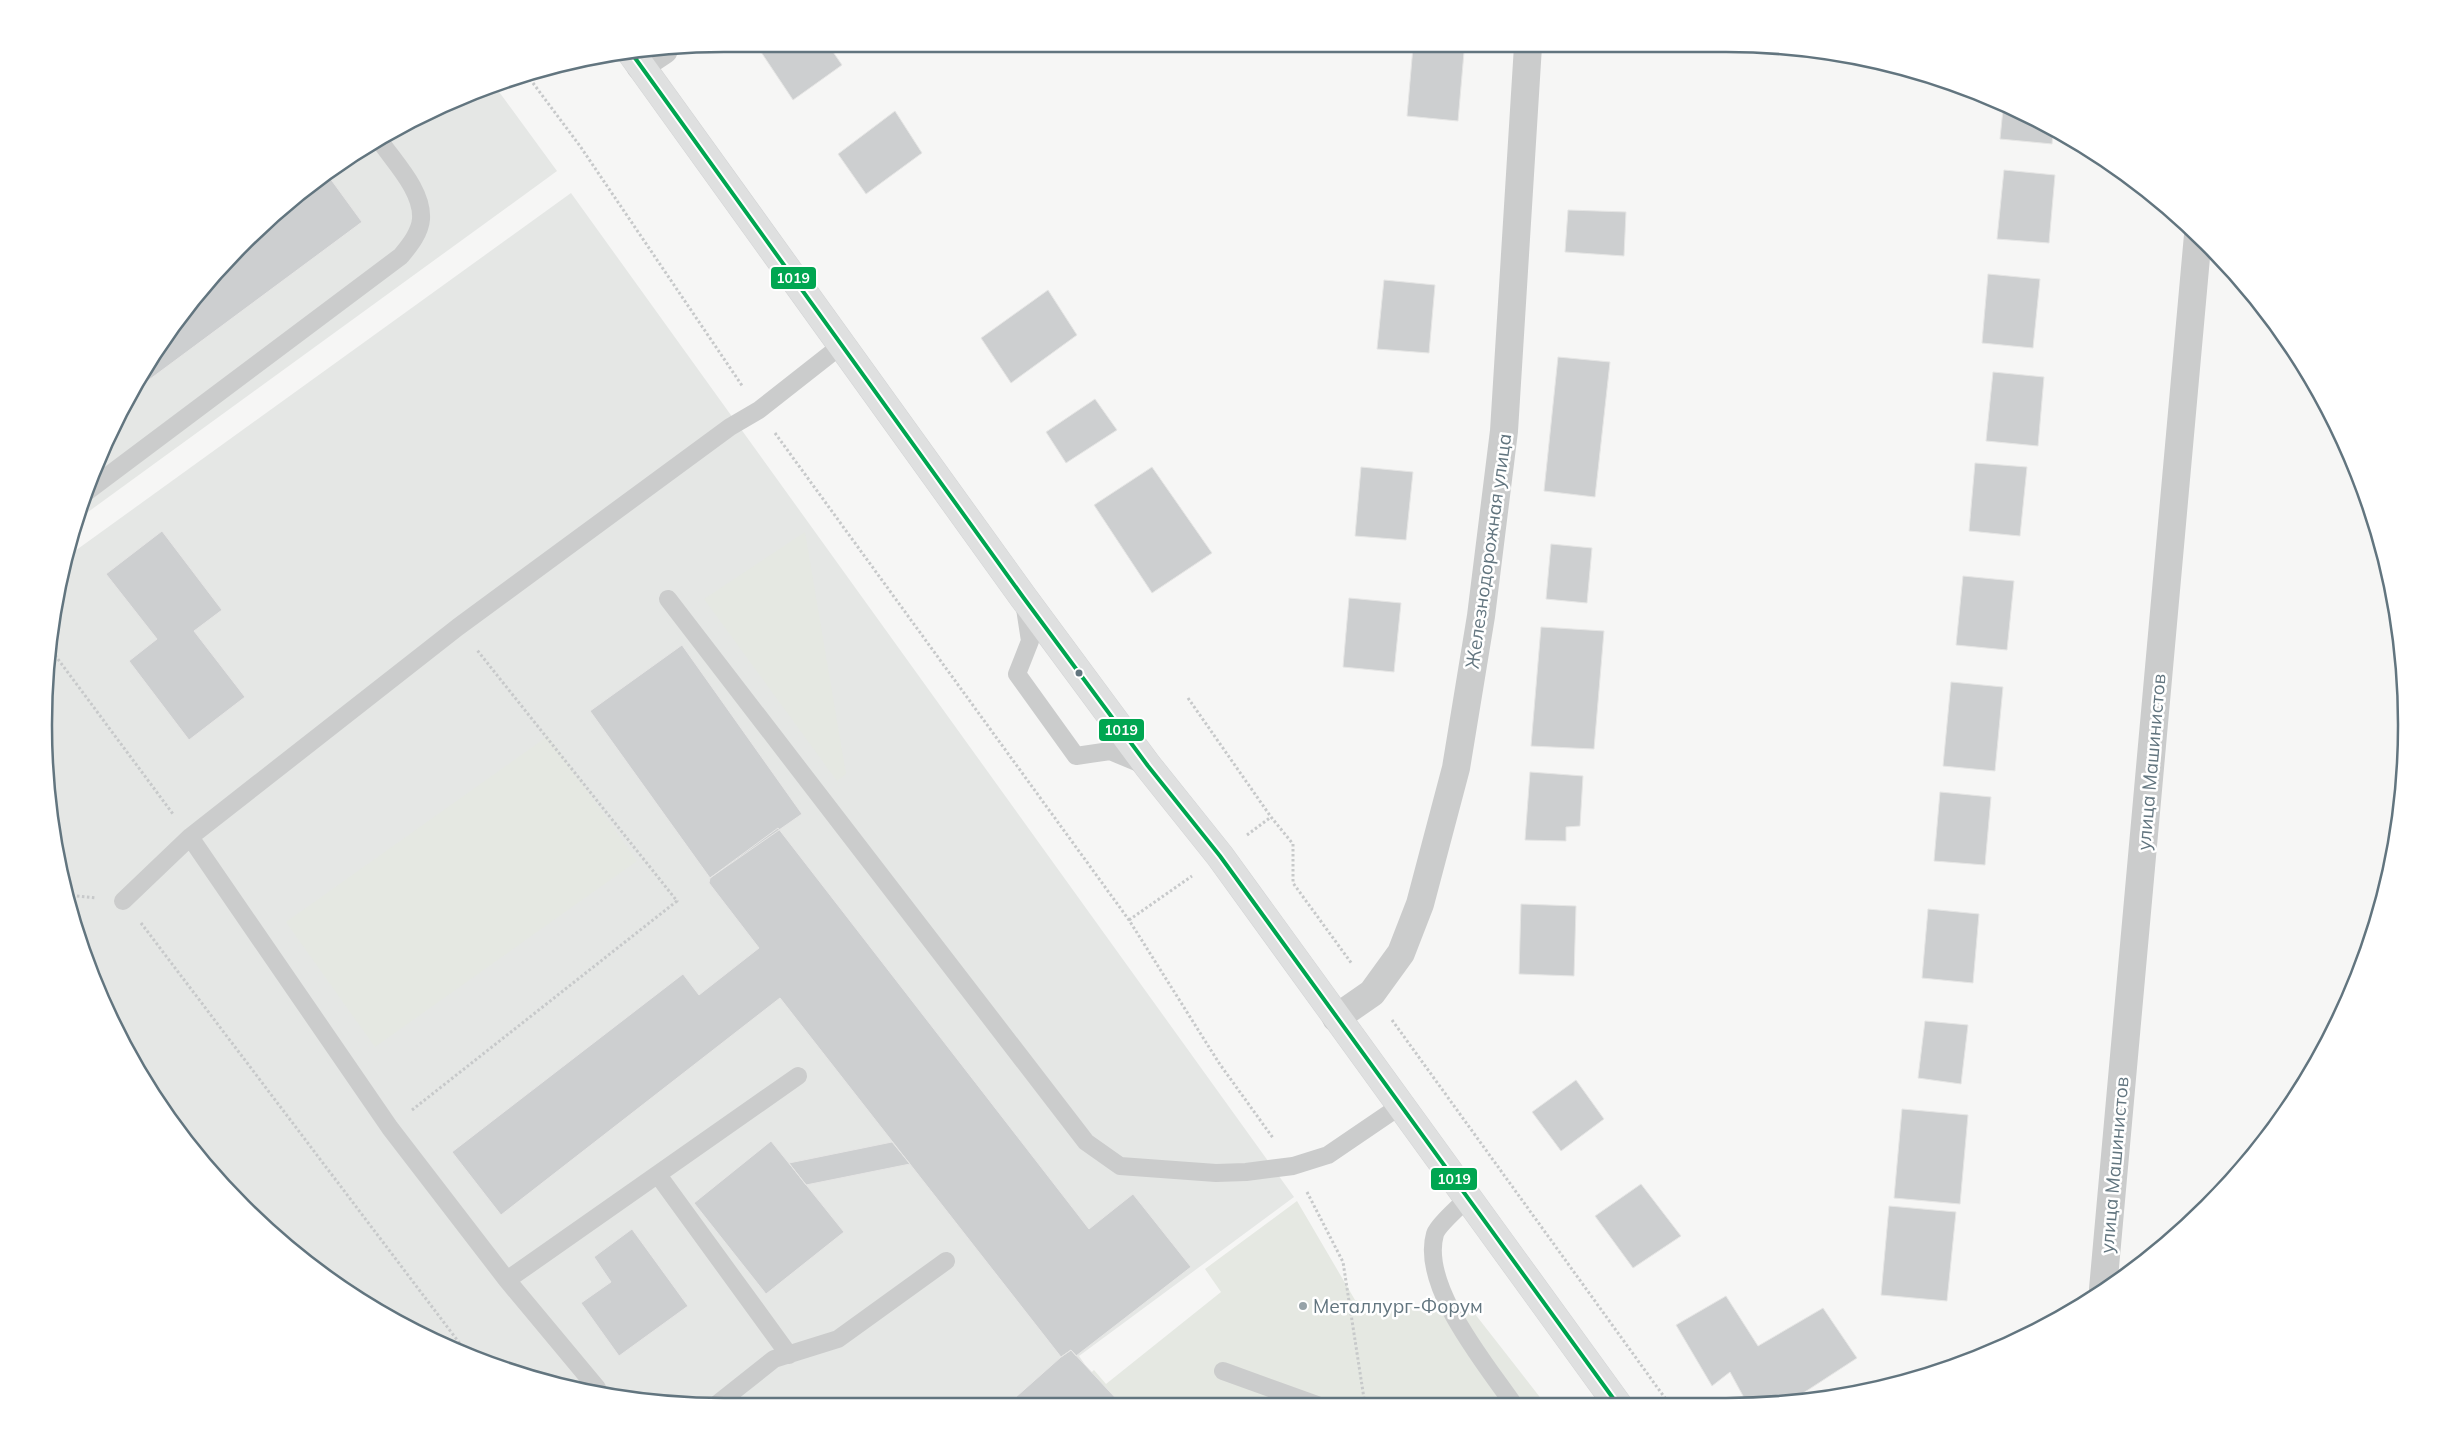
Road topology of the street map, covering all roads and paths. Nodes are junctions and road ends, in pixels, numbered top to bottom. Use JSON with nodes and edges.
{"nodes":[{"id":1,"x":1528,"y":52,"type":"edge"},
{"id":2,"x":635,"y":58,"type":"edge"},
{"id":3,"x":532,"y":81,"type":"edge"},
{"id":4,"x":384,"y":146,"type":"edge"},
{"id":5,"x":2197,"y":245,"type":"edge"},
{"id":6,"x":843,"y":344,"type":"junction"},
{"id":7,"x":759,"y":410,"type":"junction"},
{"id":8,"x":98,"y":485,"type":"edge"},
{"id":9,"x":1023,"y":597,"type":"junction"},
{"id":10,"x":668,"y":599,"type":"dead end"},
{"id":11,"x":458,"y":626,"type":"junction"},
{"id":12,"x":56,"y":657,"type":"edge"},
{"id":13,"x":1188,"y":698,"type":"dead end"},
{"id":14,"x":1148,"y":766,"type":"junction"},
{"id":15,"x":190,"y":837,"type":"junction"},
{"id":16,"x":74,"y":895,"type":"edge"},
{"id":17,"x":123,"y":901,"type":"junction"},
{"id":18,"x":1129,"y":920,"type":"dead end"},
{"id":19,"x":1372,"y":993,"type":"junction"},
{"id":20,"x":1336,"y":1018,"type":"junction"},
{"id":21,"x":798,"y":1076,"type":"dead end"},
{"id":22,"x":1400,"y":1106,"type":"junction"},
{"id":23,"x":390,"y":1128,"type":"junction"},
{"id":24,"x":658,"y":1175,"type":"junction"},
{"id":25,"x":1468,"y":1197,"type":"junction"},
{"id":26,"x":946,"y":1261,"type":"dead end"},
{"id":27,"x":507,"y":1280,"type":"junction"},
{"id":28,"x":2104,"y":1281,"type":"edge"},
{"id":29,"x":458,"y":1342,"type":"edge"},
{"id":30,"x":789,"y":1355,"type":"junction"},
{"id":31,"x":1223,"y":1371,"type":"dead end"},
{"id":32,"x":595,"y":1385,"type":"edge"},
{"id":33,"x":725,"y":1398,"type":"edge"},
{"id":34,"x":1298,"y":1398,"type":"edge"},
{"id":35,"x":1509,"y":1398,"type":"edge"},
{"id":36,"x":1613,"y":1398,"type":"edge"},
{"id":37,"x":1665,"y":1398,"type":"edge"}],
"edges":[{"from":1,"to":19,"type":"street","name":"Железнодорожная улица"},
{"from":2,"to":6,"type":"main road"},
{"from":3,"to":7,"type":"path"},
{"from":4,"to":8,"type":"lane"},
{"from":5,"to":28,"type":"street","name":"улица Машинистов"},
{"from":6,"to":7,"type":"lane"},
{"from":6,"to":9,"type":"main road"},
{"from":7,"to":11,"type":"lane"},
{"from":7,"to":18,"type":"path"},
{"from":9,"to":14,"type":"main road"},
{"from":9,"to":14,"type":"lane"},
{"from":10,"to":22,"type":"lane"},
{"from":11,"to":15,"type":"lane"},
{"from":11,"to":23,"type":"path"},
{"from":12,"to":15,"type":"path"},
{"from":13,"to":19,"type":"path"},
{"from":14,"to":20,"type":"main road"},
{"from":15,"to":17,"type":"lane"},
{"from":15,"to":23,"type":"lane"},
{"from":16,"to":17,"type":"path"},
{"from":17,"to":29,"type":"path"},
{"from":19,"to":20,"type":"street","name":"Железнодорожная улица"},
{"from":19,"to":37,"type":"path"},
{"from":20,"to":22,"type":"main road"},
{"from":21,"to":24,"type":"lane"},
{"from":22,"to":25,"type":"main road"},
{"from":23,"to":27,"type":"lane"},
{"from":24,"to":27,"type":"lane"},
{"from":24,"to":30,"type":"lane"},
{"from":25,"to":35,"type":"lane"},
{"from":25,"to":36,"type":"main road"},
{"from":26,"to":30,"type":"lane"},
{"from":27,"to":32,"type":"lane"},
{"from":30,"to":33,"type":"lane"},
{"from":31,"to":34,"type":"lane"}]}
